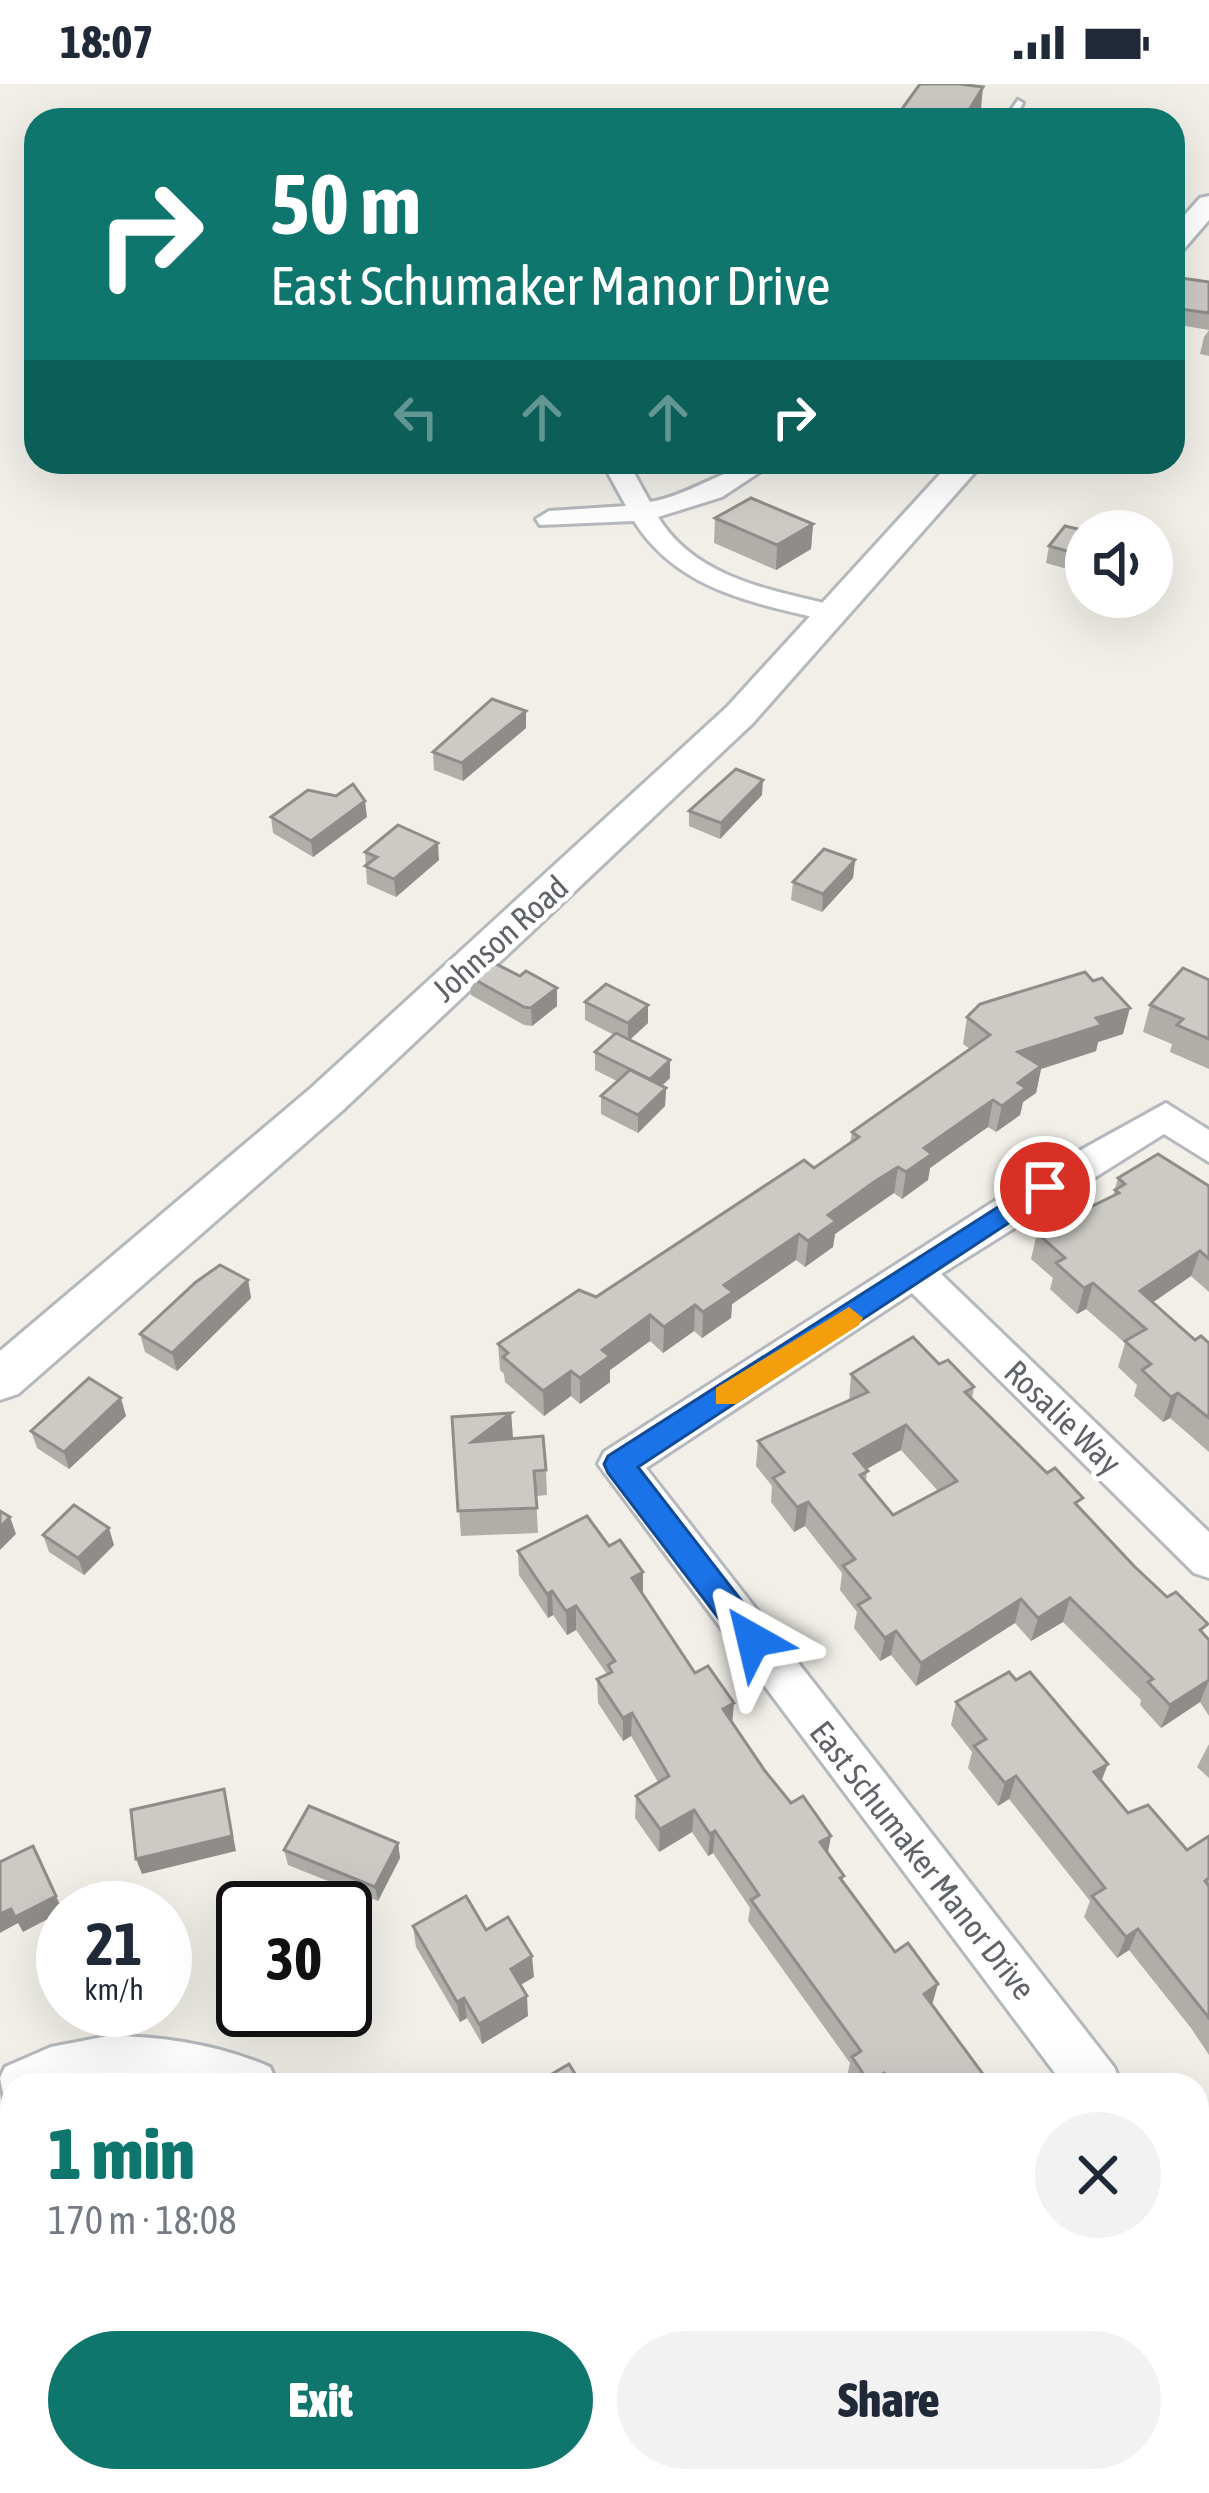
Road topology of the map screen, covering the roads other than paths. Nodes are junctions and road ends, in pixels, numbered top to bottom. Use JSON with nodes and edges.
{"nodes":[{"id":1,"x":1018,"y":103,"type":"dead end"},
{"id":2,"x":1015,"y":108,"type":"edge"},
{"id":3,"x":1209,"y":203,"type":"edge"},
{"id":4,"x":1185,"y":230,"type":"edge"},
{"id":5,"x":622,"y":474,"type":"edge"},
{"id":6,"x":741,"y":474,"type":"edge"},
{"id":7,"x":957,"y":474,"type":"edge"},
{"id":8,"x":645,"y":514,"type":"junction"},
{"id":9,"x":549,"y":519,"type":"dead end"},
{"id":10,"x":830,"y":613,"type":"junction"},
{"id":11,"x":1209,"y":1150,"type":"edge"},
{"id":12,"x":917,"y":1274,"type":"junction"},
{"id":13,"x":0,"y":1380,"type":"edge"},
{"id":14,"x":1209,"y":1560,"type":"edge"},
{"id":15,"x":64,"y":2073,"type":"edge"},
{"id":16,"x":201,"y":2073,"type":"edge"},
{"id":17,"x":1087,"y":2073,"type":"edge"}],
"edges":[{"from":1,"to":2,"type":"lane"},
{"from":3,"to":4,"type":"street"},
{"from":5,"to":8,"type":"street"},
{"from":6,"to":8,"type":"street"},
{"from":7,"to":10,"type":"street","name":"Johnson Road"},
{"from":8,"to":9,"type":"street"},
{"from":8,"to":10,"type":"street"},
{"from":10,"to":13,"type":"street","name":"Johnson Road"},
{"from":11,"to":12,"type":"street","name":"East Schumaker Manor Drive"},
{"from":12,"to":14,"type":"street","name":"Rosalie Way"},
{"from":12,"to":17,"type":"street","name":"East Schumaker Manor Drive"},
{"from":15,"to":16,"type":"street"}]}
